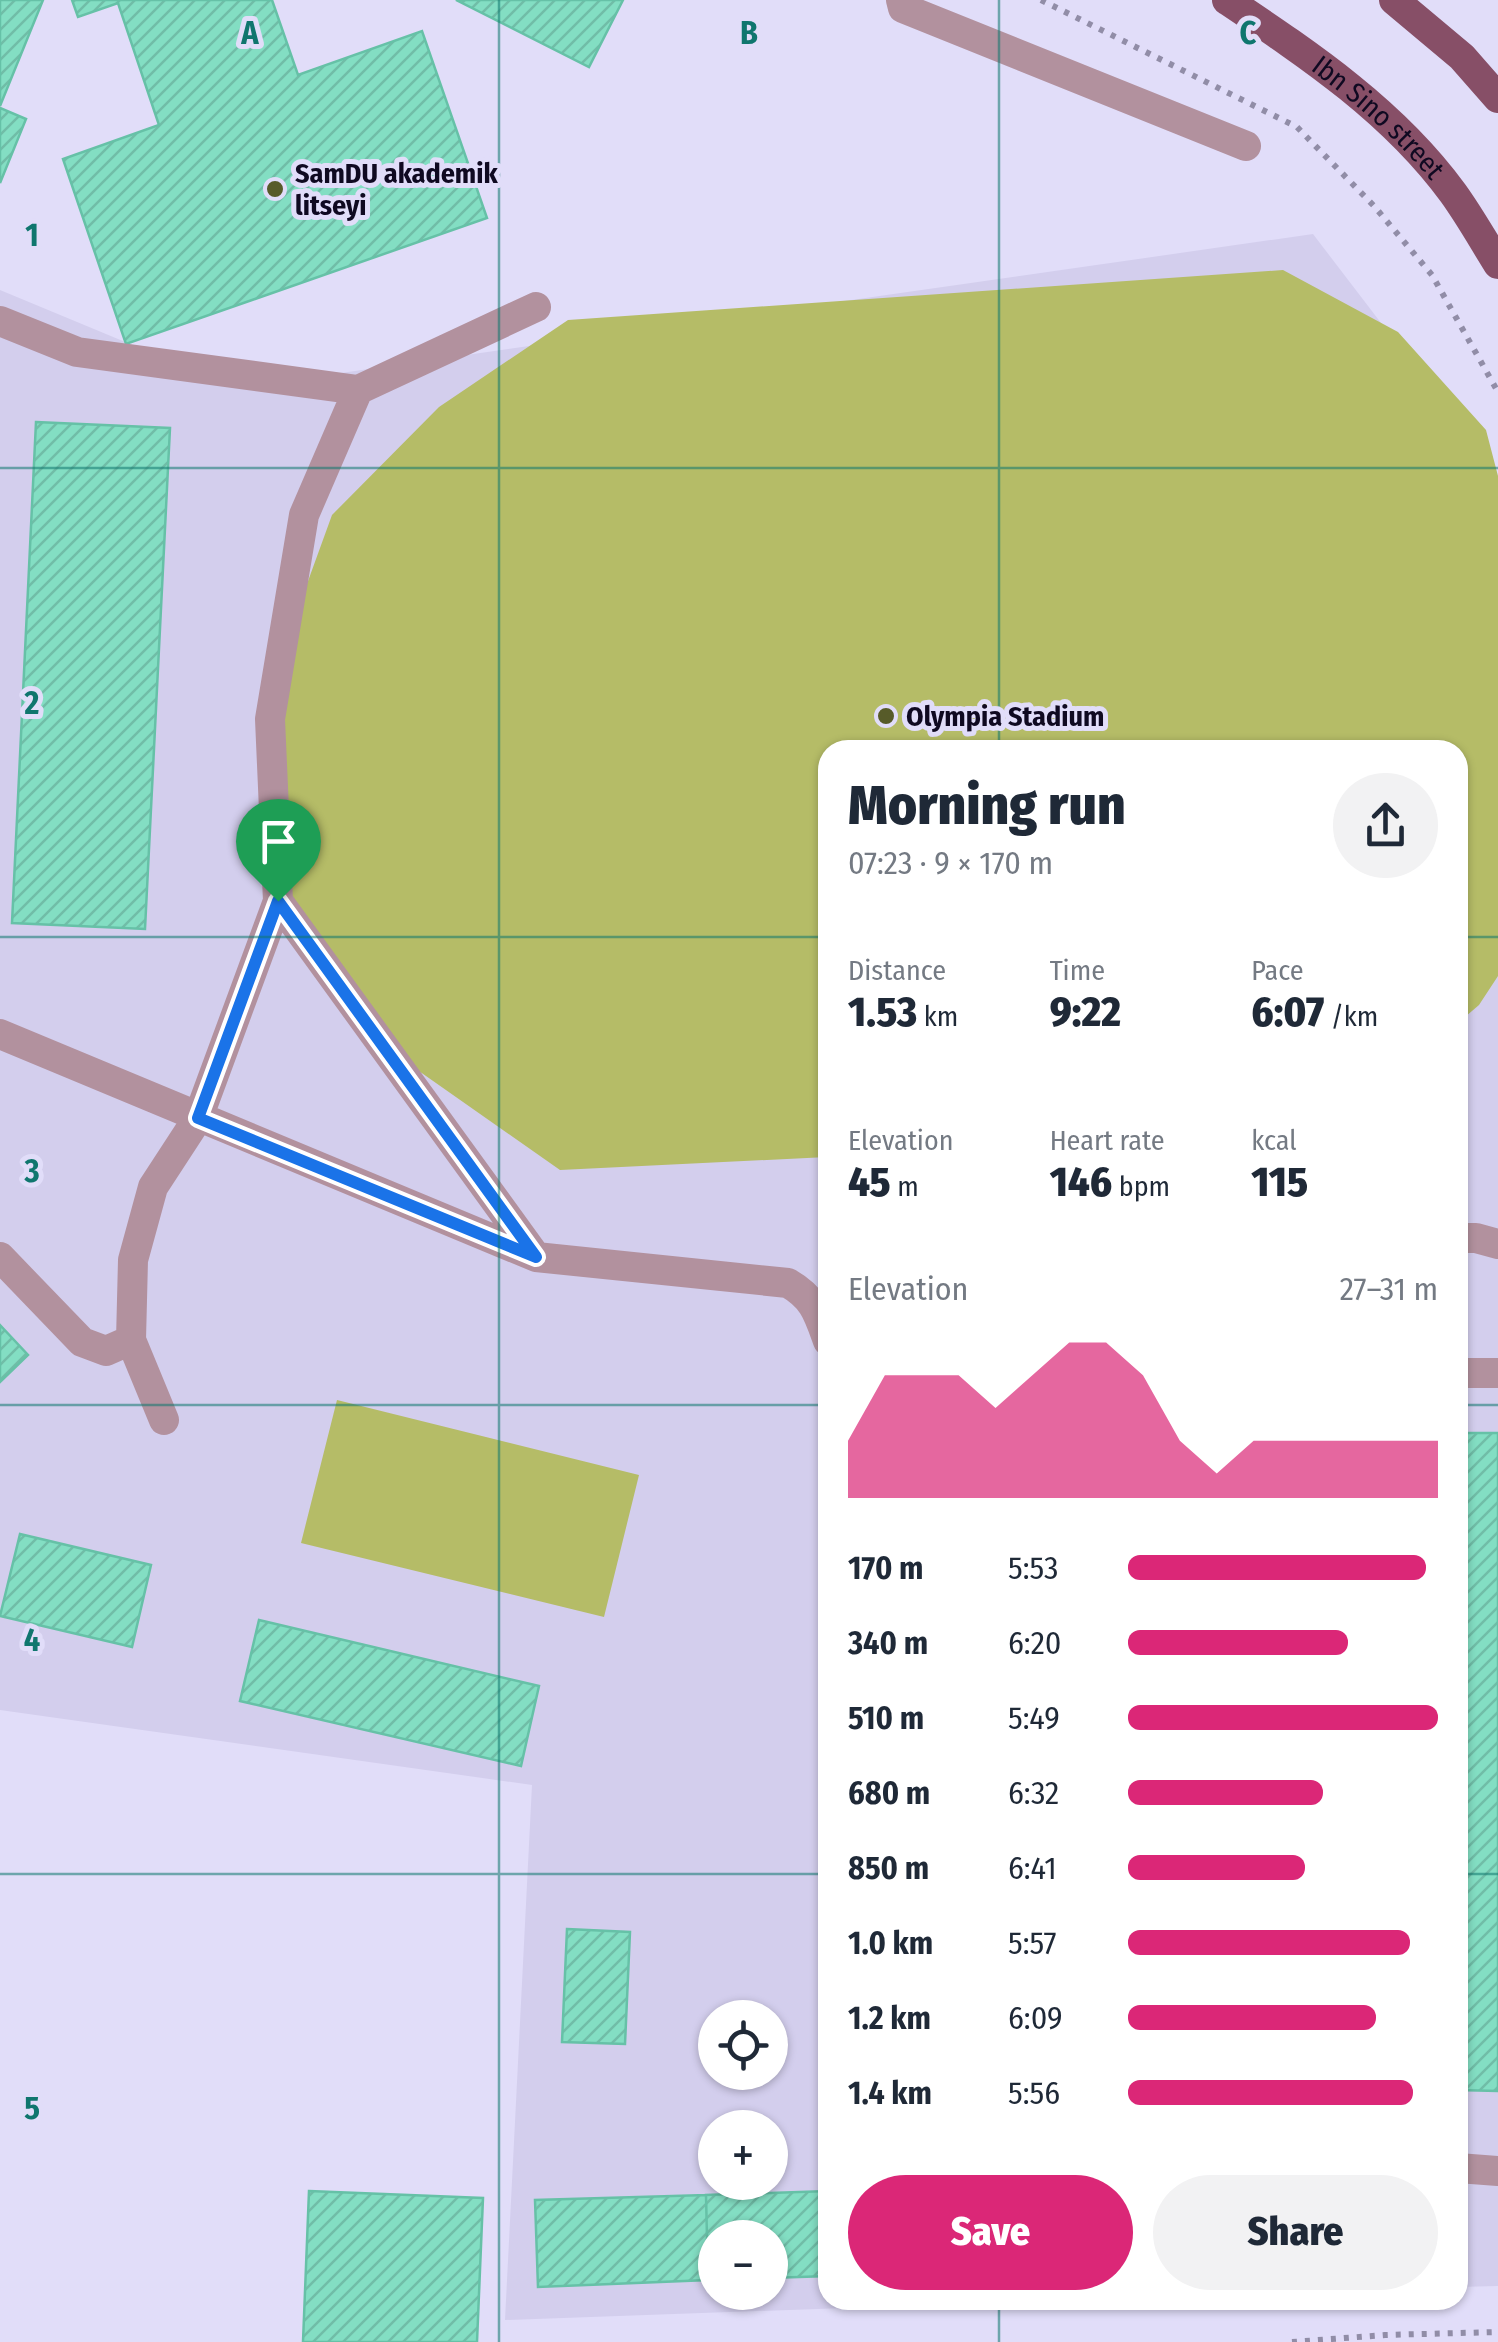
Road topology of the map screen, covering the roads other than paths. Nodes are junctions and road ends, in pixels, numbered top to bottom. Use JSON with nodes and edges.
{"nodes":[{"id":1,"x":900,"y":0,"type":"edge"},
{"id":2,"x":1227,"y":0,"type":"edge"},
{"id":3,"x":1395,"y":0,"type":"edge"},
{"id":4,"x":1498,"y":98,"type":"edge"},
{"id":5,"x":1246,"y":146,"type":"dead end"},
{"id":6,"x":1498,"y":264,"type":"edge"},
{"id":7,"x":536,"y":307,"type":"dead end"},
{"id":8,"x":0,"y":321,"type":"edge"},
{"id":9,"x":358,"y":390,"type":"junction"},
{"id":10,"x":278,"y":901,"type":"junction"},
{"id":11,"x":0,"y":1034,"type":"edge"},
{"id":12,"x":198,"y":1118,"type":"junction"},
{"id":13,"x":1468,"y":1238,"type":"edge"},
{"id":14,"x":1498,"y":1244,"type":"edge"},
{"id":15,"x":0,"y":1257,"type":"edge"},
{"id":16,"x":536,"y":1257,"type":"junction"},
{"id":17,"x":818,"y":1312,"type":"edge"},
{"id":18,"x":132,"y":1340,"type":"junction"},
{"id":19,"x":1468,"y":1373,"type":"edge"},
{"id":20,"x":1498,"y":1373,"type":"edge"},
{"id":21,"x":164,"y":1420,"type":"dead end"},
{"id":22,"x":1468,"y":2168,"type":"edge"},
{"id":23,"x":1498,"y":2170,"type":"edge"}],
"edges":[{"from":1,"to":5,"type":"lane"},
{"from":2,"to":6,"type":"main road","name":"Ibn Sino street"},
{"from":3,"to":4,"type":"main road"},
{"from":7,"to":9,"type":"lane"},
{"from":8,"to":9,"type":"lane"},
{"from":9,"to":10,"type":"lane"},
{"from":10,"to":12,"type":"lane"},
{"from":10,"to":16,"type":"lane"},
{"from":11,"to":12,"type":"lane"},
{"from":12,"to":16,"type":"lane"},
{"from":12,"to":18,"type":"lane"},
{"from":13,"to":14,"type":"lane"},
{"from":15,"to":18,"type":"lane"},
{"from":16,"to":17,"type":"lane"},
{"from":18,"to":21,"type":"lane"},
{"from":19,"to":20,"type":"lane"},
{"from":22,"to":23,"type":"lane"}]}
